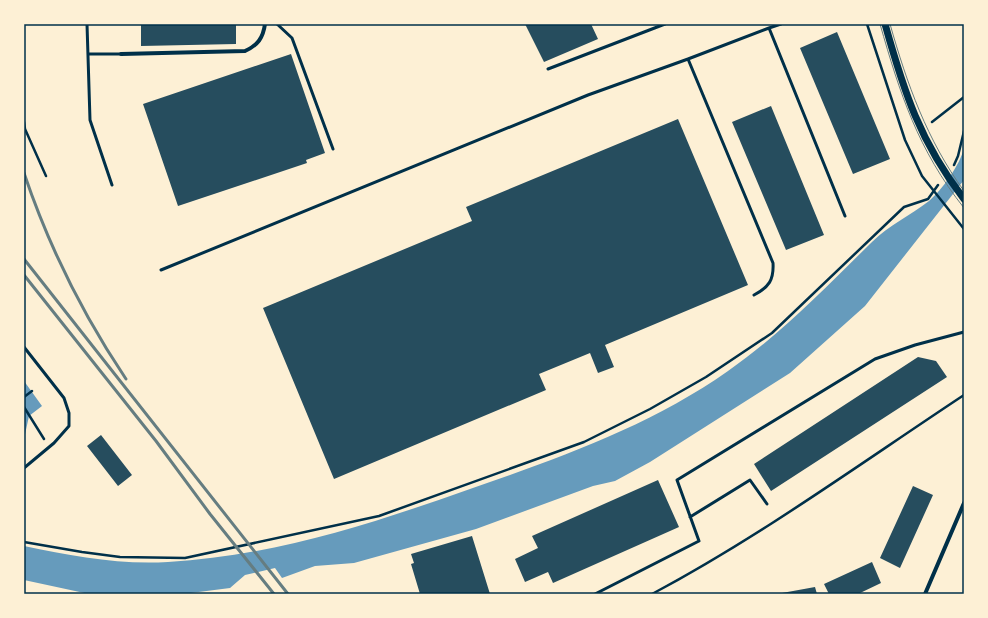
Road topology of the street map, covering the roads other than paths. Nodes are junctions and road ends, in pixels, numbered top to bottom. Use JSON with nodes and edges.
{"nodes":[{"id":1,"x":87,"y":24,"type":"edge"},
{"id":2,"x":265,"y":24,"type":"edge"},
{"id":3,"x":277,"y":24,"type":"edge"},
{"id":4,"x":665,"y":24,"type":"edge"},
{"id":5,"x":781,"y":24,"type":"edge"},
{"id":6,"x":885,"y":24,"type":"edge"},
{"id":7,"x":769,"y":28,"type":"junction"},
{"id":8,"x":88,"y":54,"type":"junction"},
{"id":9,"x":121,"y":54,"type":"joint"},
{"id":10,"x":688,"y":59,"type":"junction"},
{"id":11,"x":548,"y":69,"type":"dead end"},
{"id":12,"x":334,"y":149,"type":"dead end"},
{"id":13,"x":112,"y":185,"type":"dead end"},
{"id":14,"x":962,"y":196,"type":"edge"},
{"id":15,"x":845,"y":216,"type":"dead end"},
{"id":16,"x":161,"y":270,"type":"dead end"},
{"id":17,"x":754,"y":295,"type":"dead end"},
{"id":18,"x":964,"y":332,"type":"edge"},
{"id":19,"x":24,"y":347,"type":"edge"},
{"id":20,"x":24,"y":468,"type":"edge"},
{"id":21,"x":964,"y":503,"type":"edge"},
{"id":22,"x":767,"y":504,"type":"dead end"},
{"id":23,"x":690,"y":517,"type":"junction"},
{"id":24,"x":595,"y":594,"type":"edge"},
{"id":25,"x":925,"y":594,"type":"edge"}],
"edges":[{"from":1,"to":8,"type":"lane"},
{"from":2,"to":9,"type":"street"},
{"from":3,"to":12,"type":"lane"},
{"from":4,"to":11,"type":"lane"},
{"from":5,"to":7,"type":"lane"},
{"from":6,"to":14,"type":"street"},
{"from":7,"to":10,"type":"lane"},
{"from":7,"to":15,"type":"lane"},
{"from":8,"to":9,"type":"lane"},
{"from":8,"to":13,"type":"lane"},
{"from":10,"to":16,"type":"lane"},
{"from":10,"to":17,"type":"lane"},
{"from":18,"to":23,"type":"lane"},
{"from":19,"to":20,"type":"lane"},
{"from":21,"to":25,"type":"street"},
{"from":22,"to":23,"type":"lane"},
{"from":23,"to":24,"type":"lane"}]}
